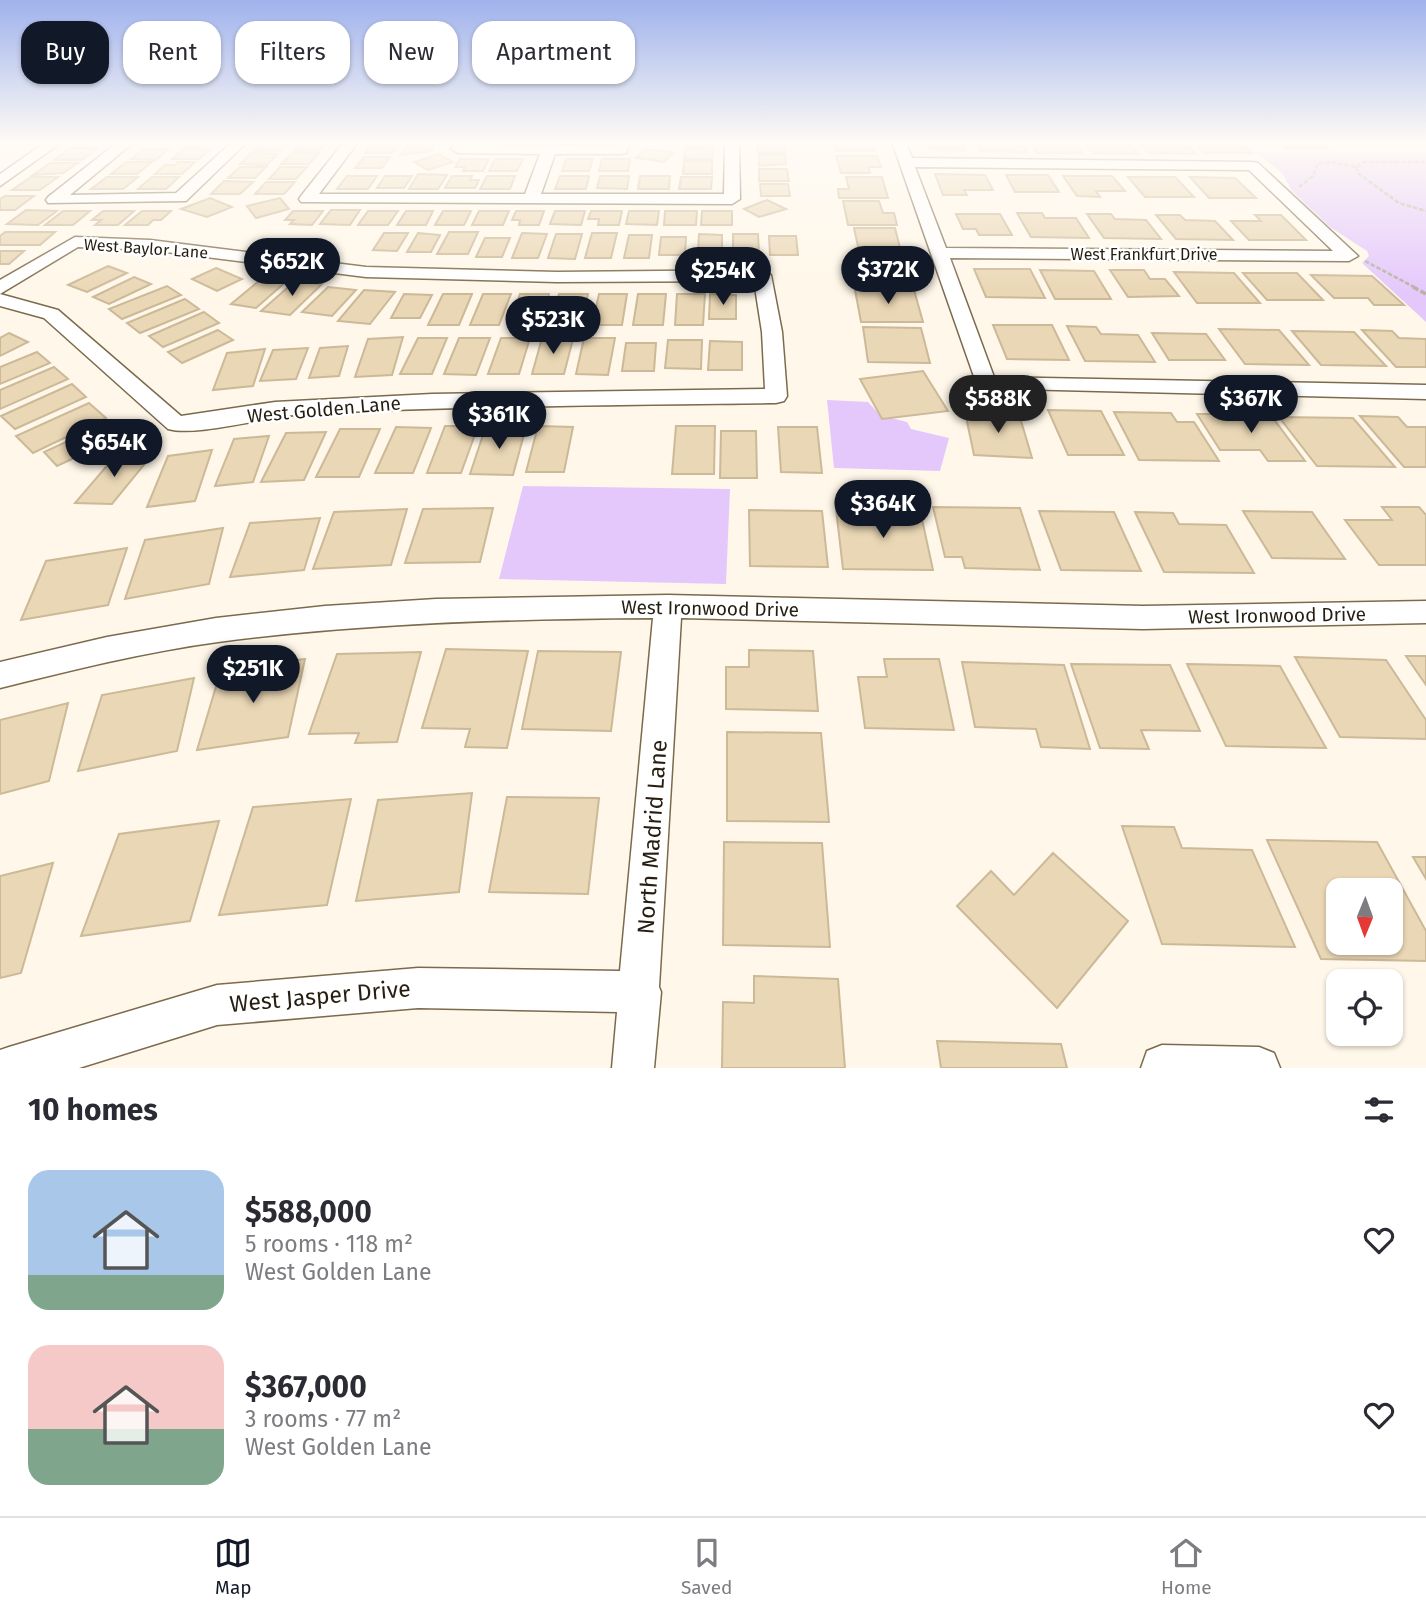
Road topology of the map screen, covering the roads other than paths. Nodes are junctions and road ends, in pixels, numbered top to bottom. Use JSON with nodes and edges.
{"nodes":[{"id":1,"x":64,"y":192,"type":"edge"},
{"id":2,"x":187,"y":192,"type":"edge"},
{"id":3,"x":313,"y":192,"type":"edge"},
{"id":4,"x":534,"y":192,"type":"edge"},
{"id":5,"x":732,"y":192,"type":"edge"},
{"id":6,"x":917,"y":192,"type":"edge"},
{"id":7,"x":1281,"y":192,"type":"edge"},
{"id":8,"x":531,"y":199,"type":"junction"},
{"id":9,"x":939,"y":253,"type":"junction"},
{"id":10,"x":0,"y":288,"type":"edge"},
{"id":11,"x":0,"y":300,"type":"edge"},
{"id":12,"x":1426,"y":392,"type":"edge"},
{"id":13,"x":776,"y":396,"type":"joint"},
{"id":14,"x":668,"y":606,"type":"junction"},
{"id":15,"x":1426,"y":612,"type":"edge"},
{"id":16,"x":0,"y":675,"type":"edge"},
{"id":17,"x":641,"y":992,"type":"junction"},
{"id":18,"x":1162,"y":1067,"type":"edge"},
{"id":19,"x":9,"y":1068,"type":"edge"},
{"id":20,"x":633,"y":1068,"type":"edge"},
{"id":21,"x":1259,"y":1068,"type":"edge"}],
"edges":[{"from":1,"to":2,"type":"street"},
{"from":3,"to":8,"type":"street"},
{"from":4,"to":8,"type":"street"},
{"from":5,"to":8,"type":"street"},
{"from":6,"to":9,"type":"street"},
{"from":7,"to":9,"type":"street","name":"West Frankfurt Drive"},
{"from":9,"to":12,"type":"street"},
{"from":10,"to":13,"type":"street","name":"West Baylor Lane"},
{"from":11,"to":13,"type":"street","name":"West Golden Lane"},
{"from":14,"to":15,"type":"street","name":"West Ironwood Drive"},
{"from":14,"to":16,"type":"street","name":"West Ironwood Drive"},
{"from":14,"to":17,"type":"street","name":"North Madrid Lane"},
{"from":17,"to":19,"type":"street","name":"West Jasper Drive"},
{"from":17,"to":20,"type":"street","name":"North Madrid Lane"},
{"from":18,"to":21,"type":"street"}]}
